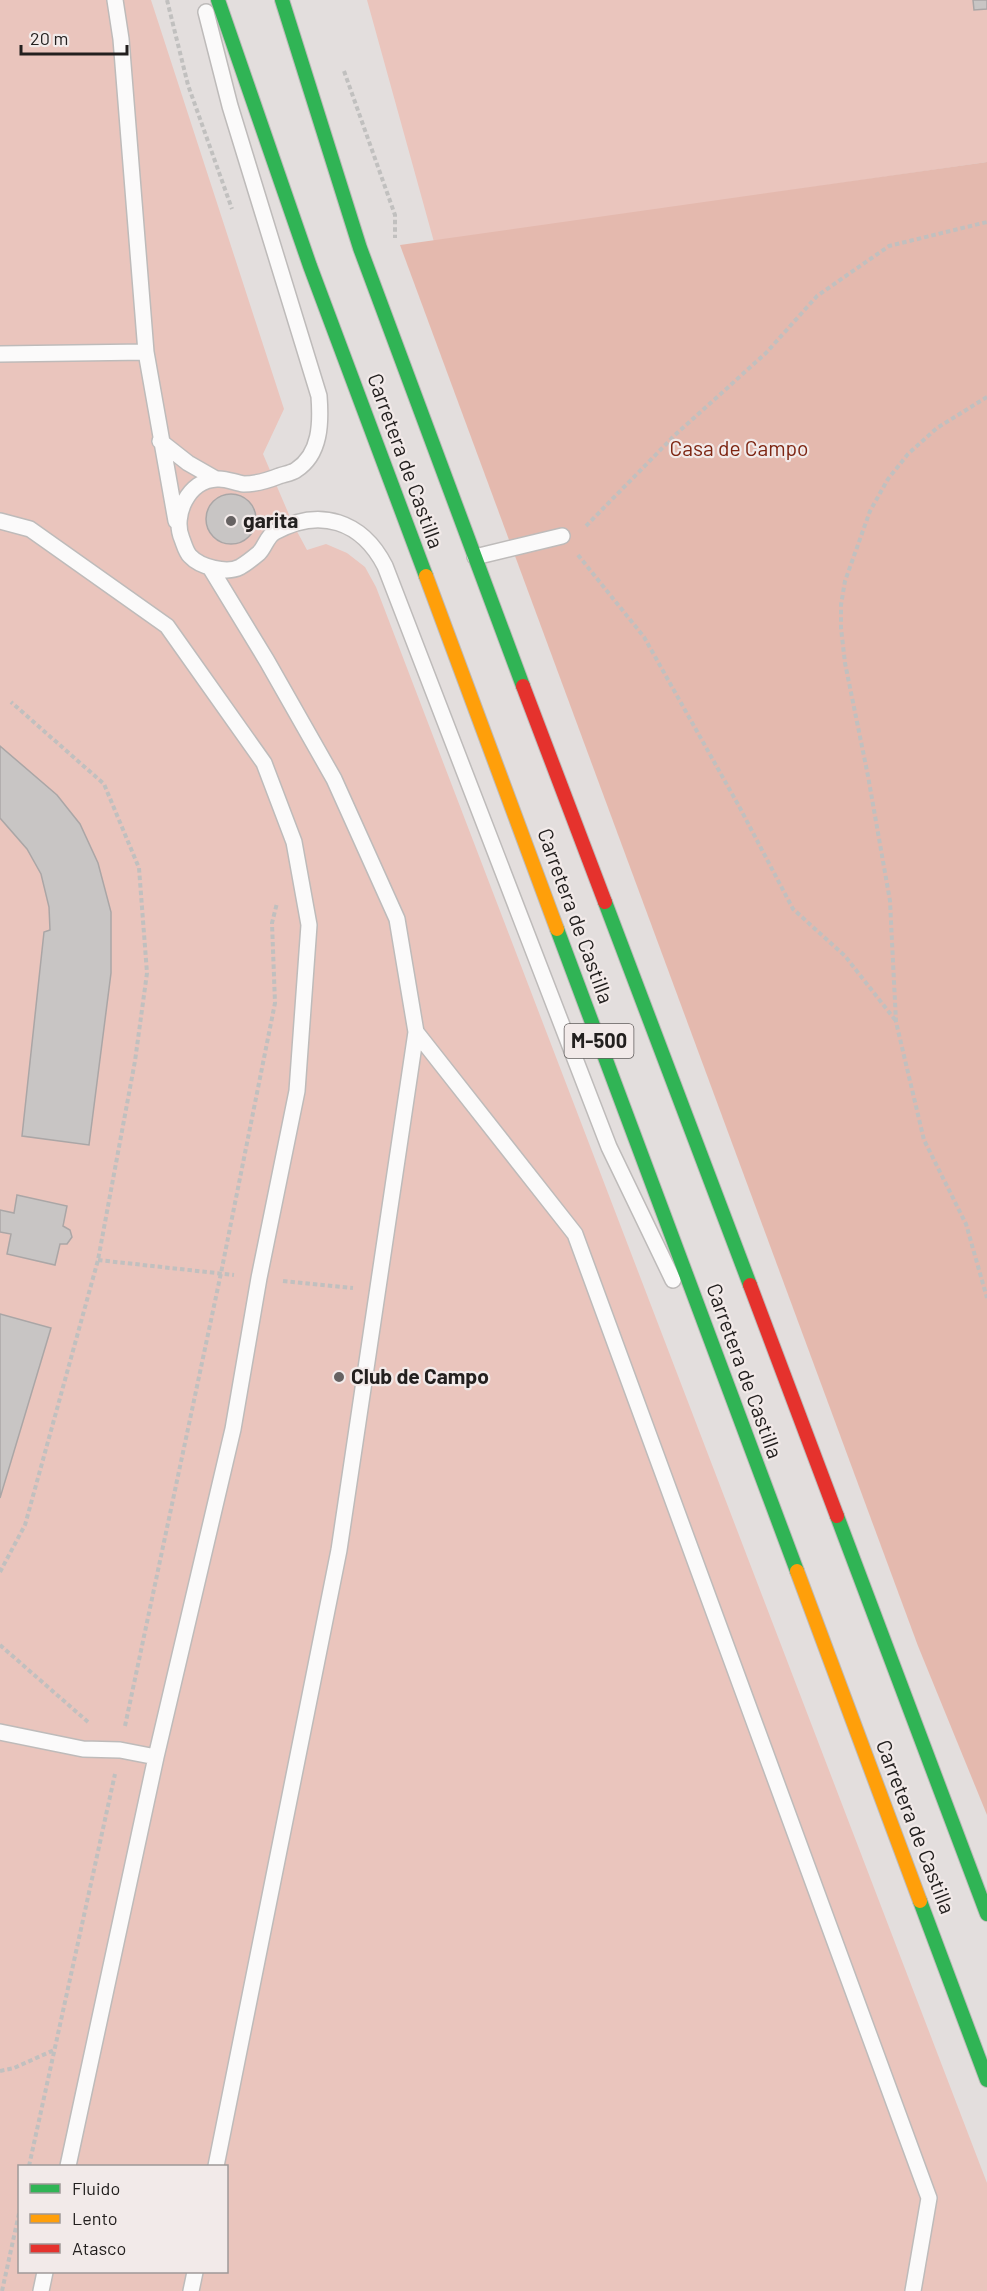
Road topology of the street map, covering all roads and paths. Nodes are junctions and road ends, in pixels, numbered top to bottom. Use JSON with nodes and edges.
{"nodes":[{"id":1,"x":115,"y":0,"type":"edge"},
{"id":2,"x":167,"y":0,"type":"edge"},
{"id":3,"x":204,"y":0,"type":"edge"},
{"id":4,"x":218,"y":0,"type":"edge"},
{"id":5,"x":282,"y":0,"type":"edge"},
{"id":6,"x":342,"y":65,"type":"dead end"},
{"id":7,"x":235,"y":220,"type":"dead end"},
{"id":8,"x":987,"y":222,"type":"edge"},
{"id":9,"x":395,"y":243,"type":"dead end"},
{"id":10,"x":146,"y":352,"type":"junction"},
{"id":11,"x":0,"y":354,"type":"edge"},
{"id":12,"x":987,"y":397,"type":"edge"},
{"id":13,"x":160,"y":441,"type":"junction"},
{"id":14,"x":216,"y":478,"type":"junction"},
{"id":15,"x":0,"y":521,"type":"edge"},
{"id":16,"x":177,"y":529,"type":"junction"},
{"id":17,"x":562,"y":536,"type":"junction"},
{"id":18,"x":475,"y":557,"type":"junction"},
{"id":19,"x":211,"y":569,"type":"junction"},
{"id":20,"x":11,"y":702,"type":"dead end"},
{"id":21,"x":280,"y":892,"type":"dead end"},
{"id":22,"x":896,"y":1022,"type":"junction"},
{"id":23,"x":416,"y":1032,"type":"junction"},
{"id":24,"x":987,"y":1298,"type":"edge"},
{"id":25,"x":742,"y":1425,"type":"junction"},
{"id":26,"x":0,"y":1572,"type":"edge"},
{"id":27,"x":0,"y":1645,"type":"edge"},
{"id":28,"x":0,"y":1732,"type":"edge"},
{"id":29,"x":120,"y":1750,"type":"junction"},
{"id":30,"x":156,"y":1757,"type":"junction"},
{"id":31,"x":987,"y":1914,"type":"edge"},
{"id":32,"x":54,"y":2050,"type":"junction"},
{"id":33,"x":0,"y":2071,"type":"edge"},
{"id":34,"x":987,"y":2080,"type":"edge"},
{"id":35,"x":29,"y":2165,"type":"edge"},
{"id":36,"x":68,"y":2165,"type":"edge"},
{"id":37,"x":216,"y":2165,"type":"edge"},
{"id":38,"x":18,"y":2218,"type":"edge"},
{"id":39,"x":45,"y":2273,"type":"edge"},
{"id":40,"x":195,"y":2273,"type":"edge"},
{"id":41,"x":2,"y":2291,"type":"edge"},
{"id":42,"x":41,"y":2291,"type":"edge"},
{"id":43,"x":191,"y":2291,"type":"edge"},
{"id":44,"x":913,"y":2291,"type":"edge"}],
"edges":[{"from":1,"to":10,"type":"lane"},
{"from":2,"to":7,"type":"path"},
{"from":3,"to":14,"type":"lane"},
{"from":4,"to":25,"type":"highway","name":"Carretera de Castilla","number":"M-500"},
{"from":5,"to":18,"type":"highway","name":"Carretera de Castilla","number":"M-500"},
{"from":6,"to":9,"type":"path"},
{"from":8,"to":17,"type":"path"},
{"from":10,"to":11,"type":"lane"},
{"from":10,"to":13,"type":"lane"},
{"from":12,"to":22,"type":"path"},
{"from":13,"to":14,"type":"lane"},
{"from":13,"to":16,"type":"lane"},
{"from":14,"to":16,"type":"lane"},
{"from":15,"to":30,"type":"lane"},
{"from":16,"to":19,"type":"lane"},
{"from":17,"to":18,"type":"lane"},
{"from":17,"to":22,"type":"path"},
{"from":18,"to":31,"type":"highway","name":"Carretera de Castilla","number":"M-500"},
{"from":19,"to":23,"type":"lane"},
{"from":19,"to":25,"type":"lane"},
{"from":20,"to":26,"type":"path"},
{"from":21,"to":29,"type":"path"},
{"from":22,"to":24,"type":"path"},
{"from":23,"to":37,"type":"lane"},
{"from":23,"to":44,"type":"lane"},
{"from":25,"to":34,"type":"highway","name":"Carretera de Castilla","number":"M-500"},
{"from":27,"to":29,"type":"path"},
{"from":28,"to":29,"type":"lane"},
{"from":29,"to":30,"type":"lane"},
{"from":29,"to":32,"type":"path"},
{"from":30,"to":36,"type":"lane"},
{"from":32,"to":33,"type":"path"},
{"from":32,"to":35,"type":"path"},
{"from":38,"to":41,"type":"path"},
{"from":39,"to":42,"type":"lane"},
{"from":40,"to":43,"type":"lane"}]}
